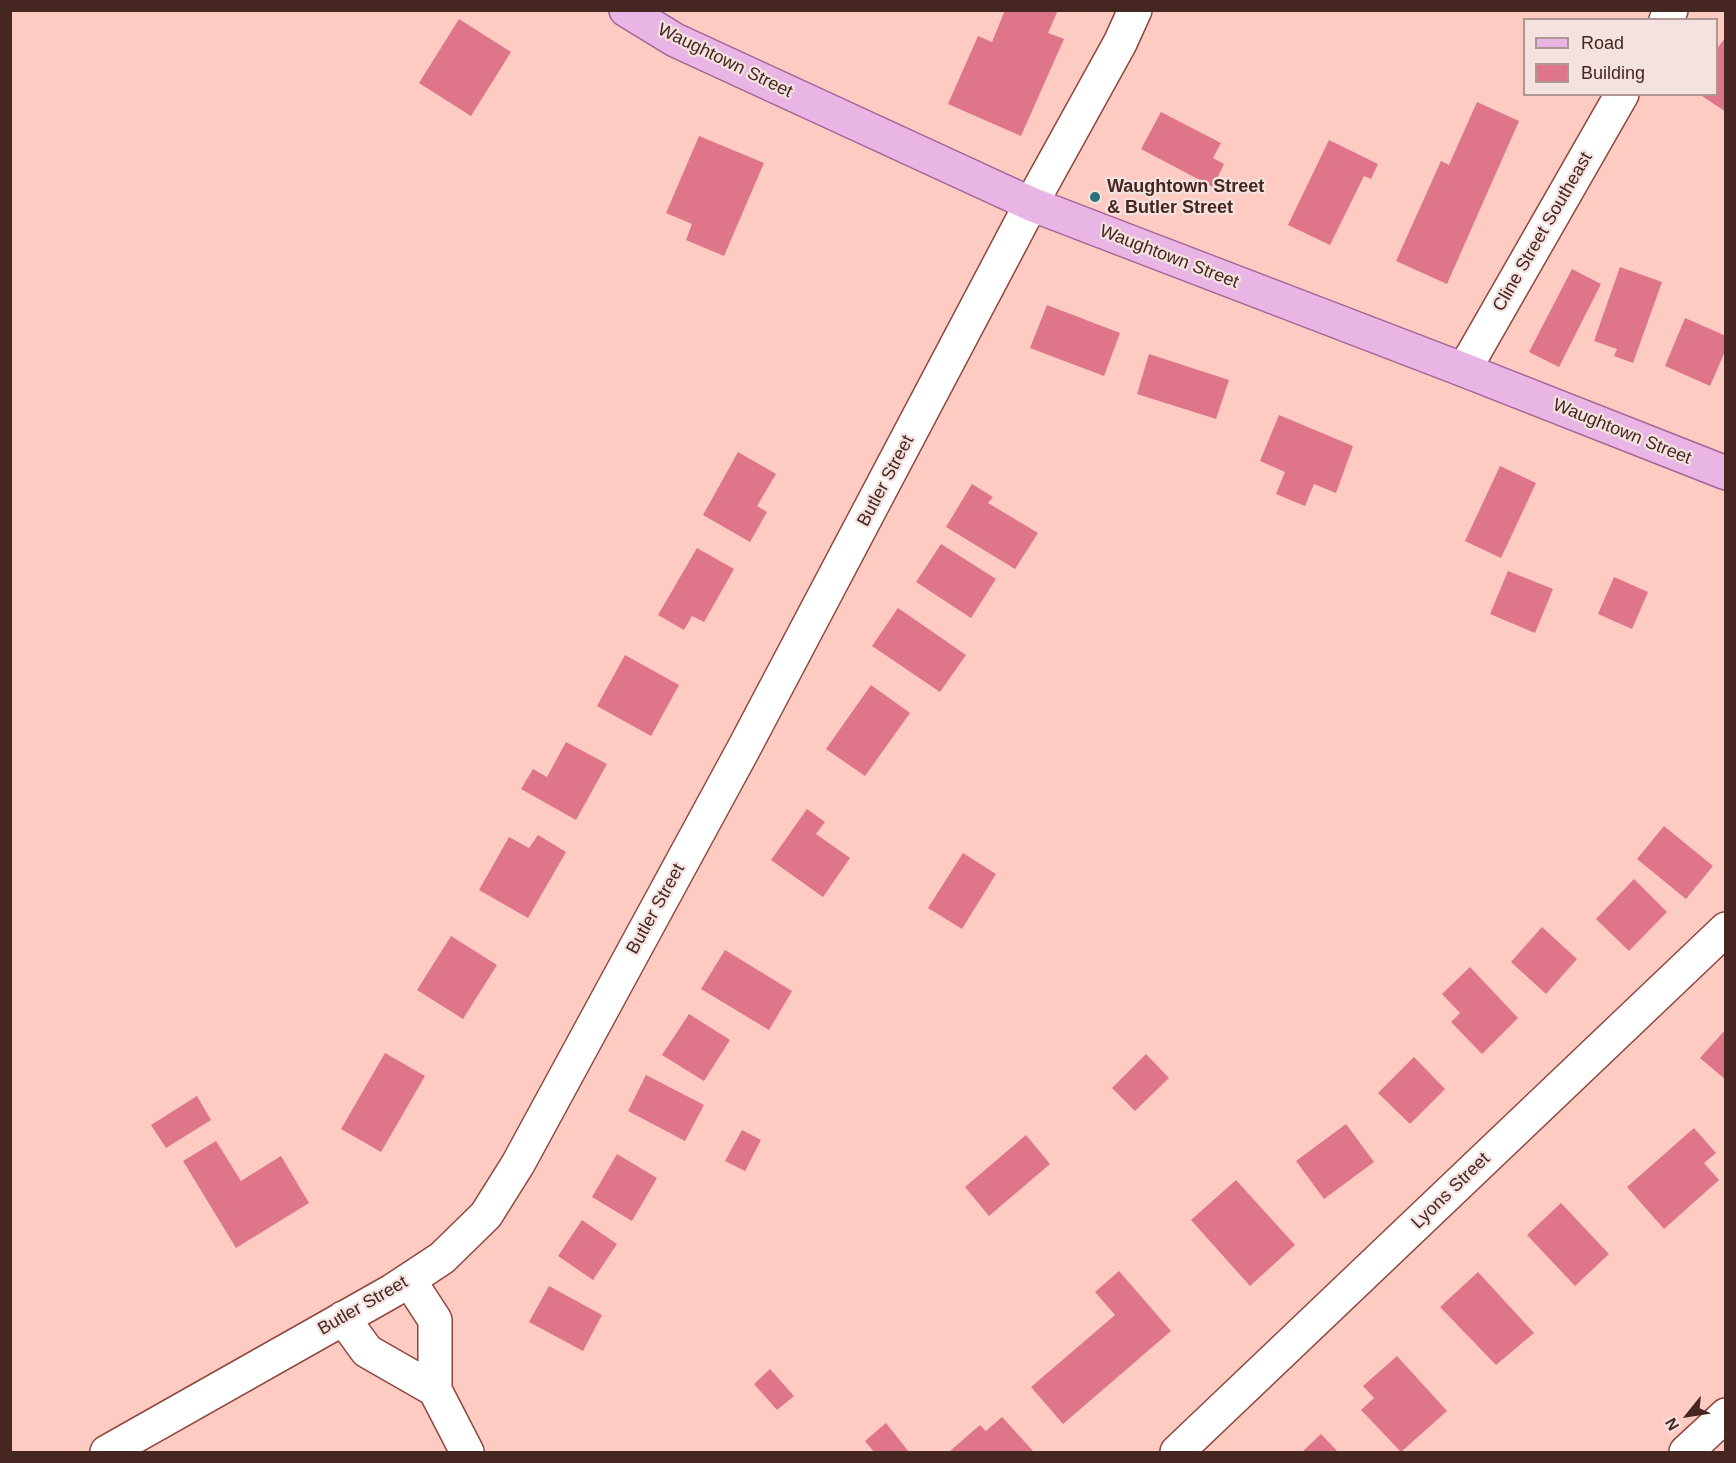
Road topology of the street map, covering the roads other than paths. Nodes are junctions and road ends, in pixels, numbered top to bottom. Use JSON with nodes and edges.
{"nodes":[{"id":1,"x":626,"y":10,"type":"edge"},
{"id":2,"x":1135,"y":10,"type":"edge"},
{"id":3,"x":1622,"y":96,"type":"edge"},
{"id":4,"x":1031,"y":204,"type":"junction"},
{"id":5,"x":1464,"y":370,"type":"junction"},
{"id":6,"x":1725,"y":473,"type":"edge"},
{"id":7,"x":1725,"y":929,"type":"edge"},
{"id":8,"x":410,"y":1280,"type":"junction"},
{"id":9,"x":343,"y":1318,"type":"junction"},
{"id":10,"x":435,"y":1390,"type":"junction"},
{"id":11,"x":1725,"y":1415,"type":"edge"},
{"id":12,"x":107,"y":1452,"type":"edge"},
{"id":13,"x":467,"y":1452,"type":"edge"},
{"id":14,"x":1177,"y":1452,"type":"edge"},
{"id":15,"x":1686,"y":1452,"type":"edge"}],
"edges":[{"from":1,"to":4,"type":"main road","name":"Waughtown Street"},
{"from":2,"to":4,"type":"street","name":"Butler Street"},
{"from":3,"to":5,"type":"street","name":"Cline Street Southeast"},
{"from":4,"to":5,"type":"main road","name":"Waughtown Street"},
{"from":4,"to":8,"type":"street","name":"Butler Street"},
{"from":5,"to":6,"type":"main road","name":"Waughtown Street"},
{"from":7,"to":14,"type":"street","name":"Lyons Street"},
{"from":8,"to":9,"type":"street","name":"Butler Street"},
{"from":8,"to":10,"type":"street"},
{"from":9,"to":10,"type":"street"},
{"from":9,"to":12,"type":"street","name":"Butler Street"},
{"from":10,"to":13,"type":"street"},
{"from":11,"to":15,"type":"street"}]}
